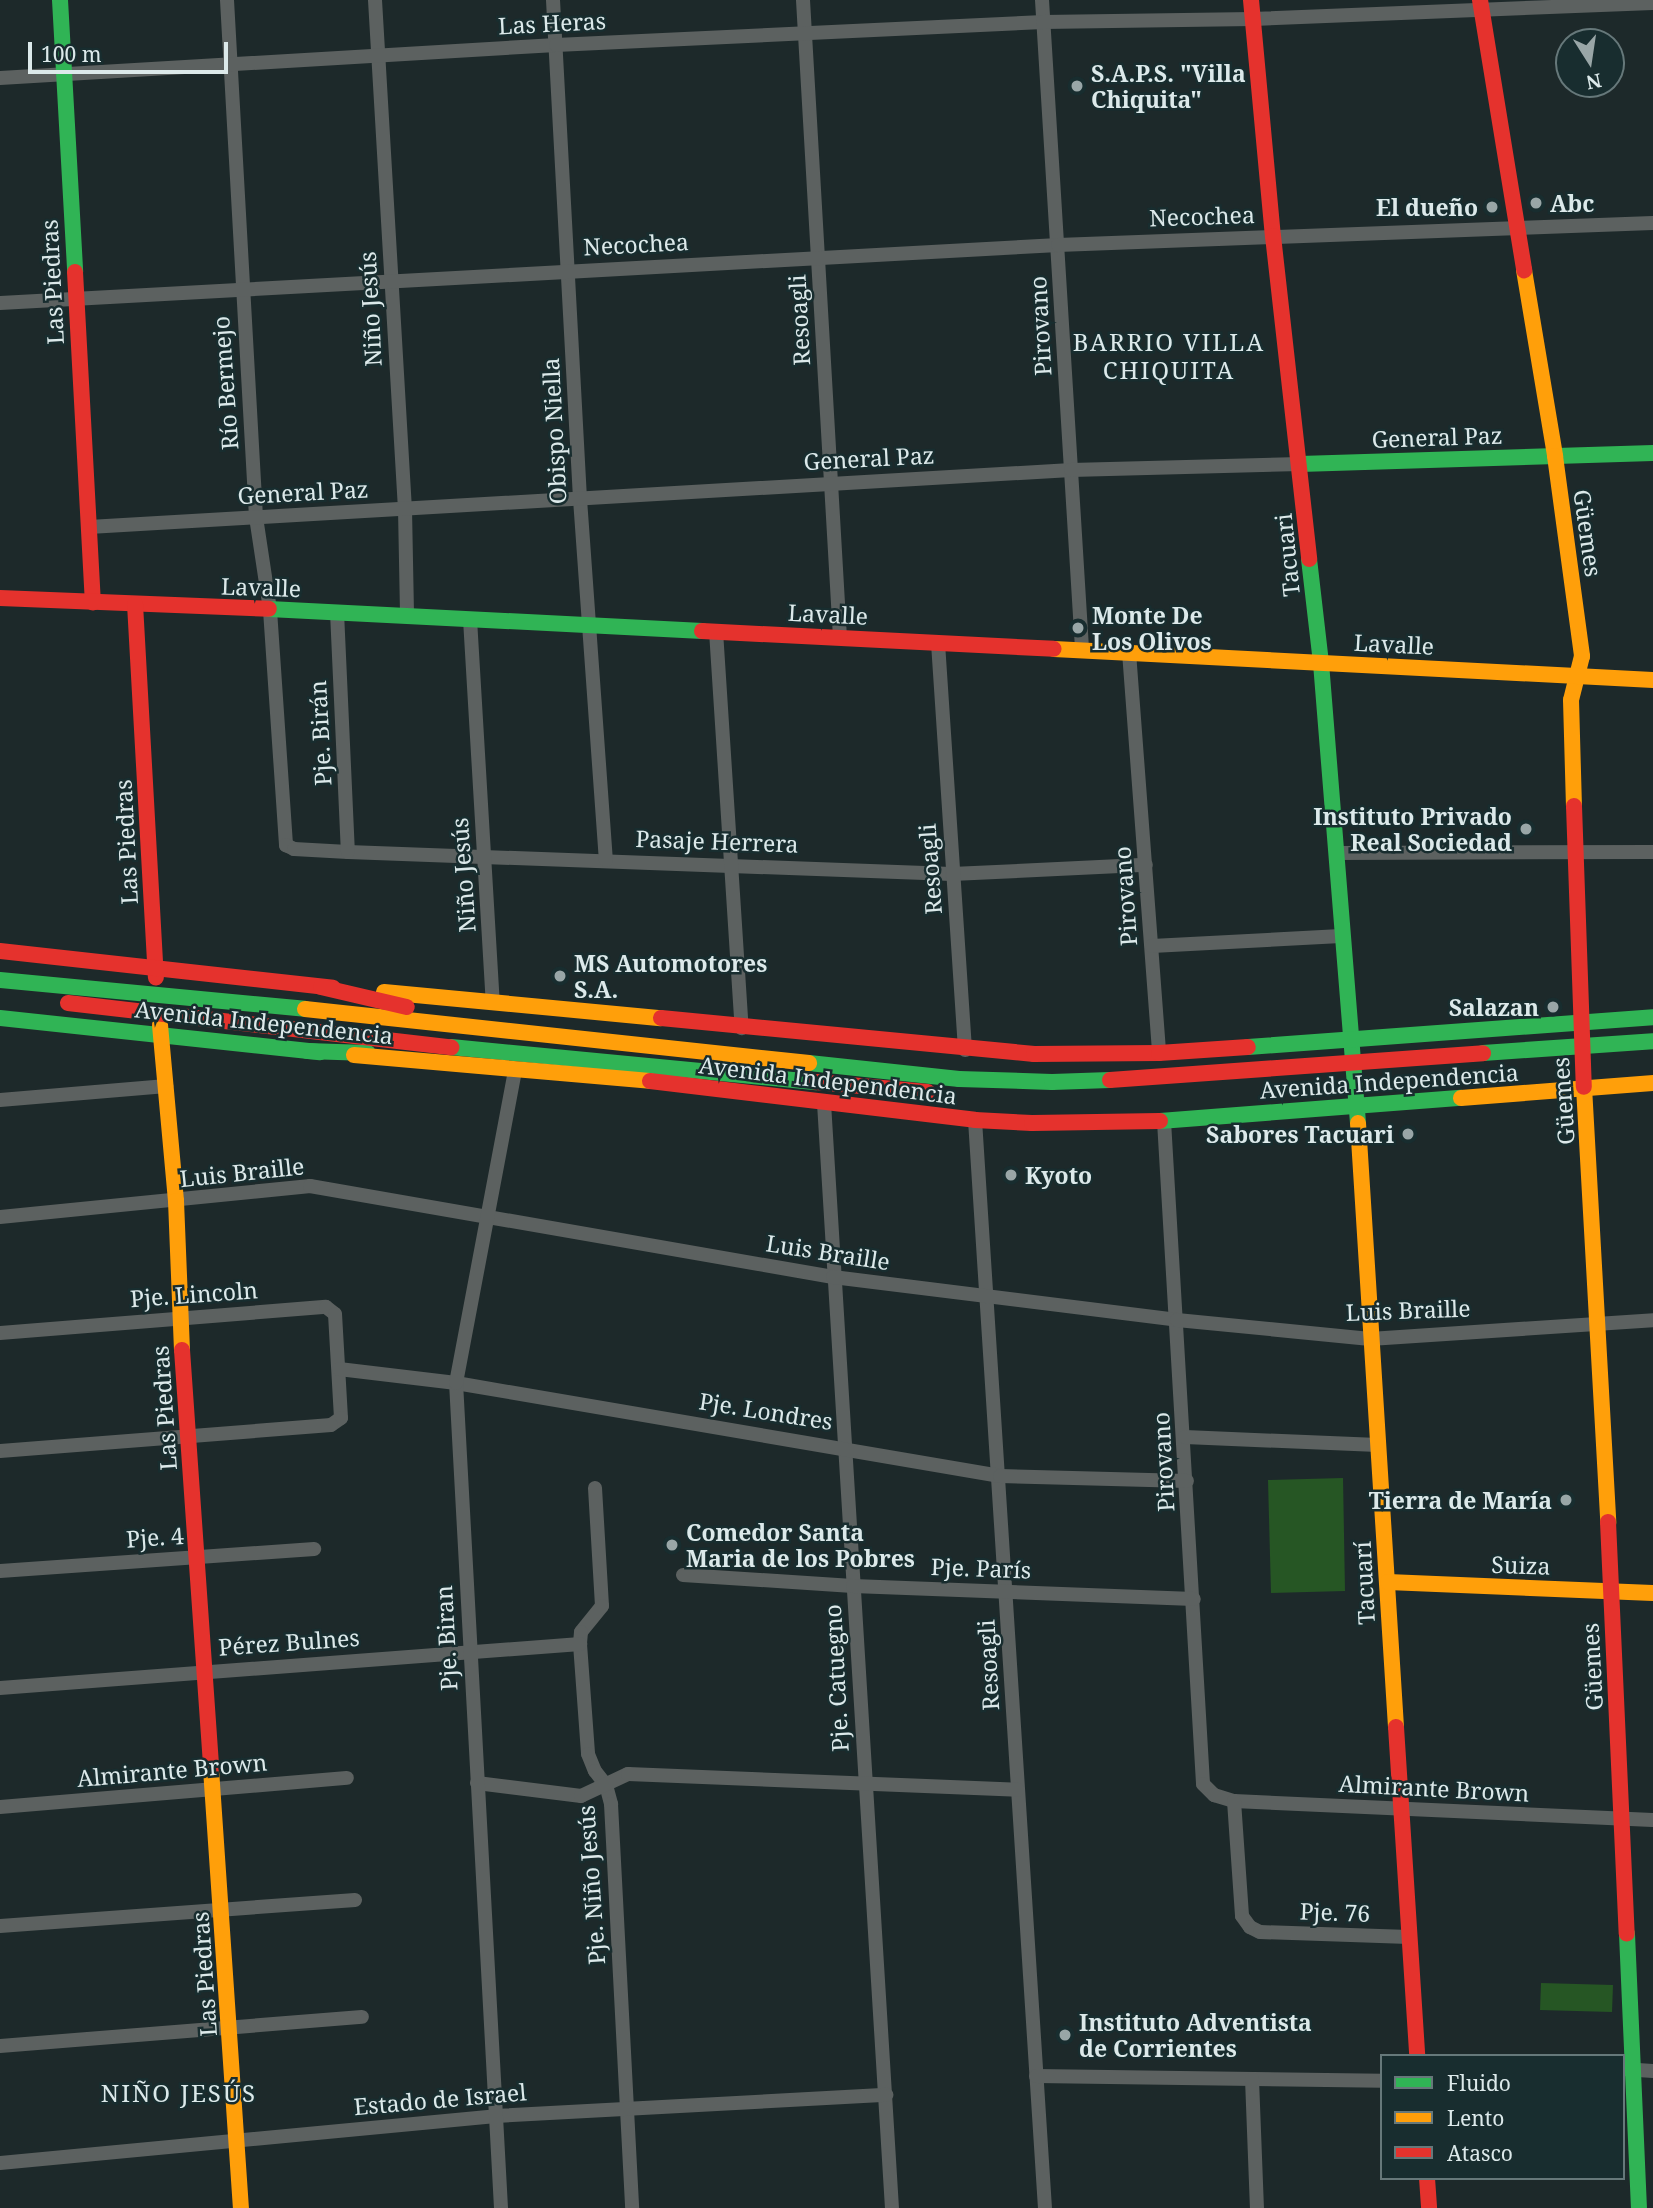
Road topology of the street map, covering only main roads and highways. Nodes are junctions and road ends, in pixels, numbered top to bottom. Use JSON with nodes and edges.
{"nodes":[{"id":1,"x":60,"y":0,"type":"edge"},
{"id":2,"x":1251,"y":0,"type":"edge"},
{"id":3,"x":1481,"y":5,"type":"edge"},
{"id":4,"x":1653,"y":453,"type":"edge"},
{"id":5,"x":1555,"y":456,"type":"junction"},
{"id":6,"x":1300,"y":464,"type":"junction"},
{"id":7,"x":0,"y":598,"type":"edge"},
{"id":8,"x":93,"y":603,"type":"junction"},
{"id":9,"x":135,"y":604,"type":"junction"},
{"id":10,"x":1321,"y":663,"type":"junction"},
{"id":11,"x":1577,"y":676,"type":"junction"},
{"id":12,"x":1653,"y":680,"type":"edge"},
{"id":13,"x":0,"y":951,"type":"edge"},
{"id":14,"x":155,"y":967,"type":"junction"},
{"id":15,"x":0,"y":980,"type":"edge"},
{"id":16,"x":321,"y":987,"type":"junction"},
{"id":17,"x":157,"y":993,"type":"junction"},
{"id":18,"x":0,"y":996,"type":"edge"},
{"id":19,"x":159,"y":1013,"type":"junction"},
{"id":20,"x":1653,"y":1017,"type":"edge"},
{"id":21,"x":0,"y":1018,"type":"edge"},
{"id":22,"x":1583,"y":1021,"type":"junction"},
{"id":23,"x":518,"y":1034,"type":"junction"},
{"id":24,"x":162,"y":1036,"type":"junction"},
{"id":25,"x":1351,"y":1038,"type":"junction"},
{"id":26,"x":1653,"y":1041,"type":"edge"},
{"id":27,"x":1583,"y":1053,"type":"junction"},
{"id":28,"x":1653,"y":1057,"type":"edge"},
{"id":29,"x":520,"y":1063,"type":"junction"},
{"id":30,"x":643,"y":1065,"type":"junction"},
{"id":31,"x":1354,"y":1070,"type":"junction"},
{"id":32,"x":1653,"y":1083,"type":"edge"},
{"id":33,"x":1586,"y":1089,"type":"junction"},
{"id":34,"x":785,"y":1098,"type":"junction"},
{"id":35,"x":1357,"y":1107,"type":"junction"},
{"id":36,"x":1388,"y":1582,"type":"junction"},
{"id":37,"x":1612,"y":1591,"type":"junction"},
{"id":38,"x":1653,"y":1593,"type":"edge"},
{"id":39,"x":1417,"y":2054,"type":"edge"},
{"id":40,"x":1628,"y":2069,"type":"edge"},
{"id":41,"x":1427,"y":2180,"type":"edge"},
{"id":42,"x":241,"y":2208,"type":"edge"},
{"id":43,"x":1430,"y":2208,"type":"edge"},
{"id":44,"x":1639,"y":2208,"type":"edge"}],
"edges":[{"from":1,"to":8,"type":"main road","name":"Las Piedras"},
{"from":2,"to":6,"type":"main road","name":"Tacuari"},
{"from":3,"to":5,"type":"main road","name":"Güemes"},
{"from":4,"to":5,"type":"main road","name":"General Paz"},
{"from":5,"to":6,"type":"main road","name":"General Paz"},
{"from":5,"to":11,"type":"main road","name":"Güemes"},
{"from":6,"to":10,"type":"main road","name":"Tacuari"},
{"from":7,"to":8,"type":"main road","name":"Lavalle"},
{"from":8,"to":9,"type":"main road","name":"Lavalle"},
{"from":9,"to":10,"type":"main road","name":"Lavalle"},
{"from":9,"to":14,"type":"main road","name":"Las Piedras"},
{"from":10,"to":11,"type":"main road","name":"Lavalle"},
{"from":10,"to":25,"type":"main road","name":"Tacuari"},
{"from":11,"to":12,"type":"main road","name":"Lavalle"},
{"from":11,"to":22,"type":"main road","name":"Güemes"},
{"from":13,"to":14,"type":"main road","name":"Avenida Independencia"},
{"from":14,"to":16,"type":"main road","name":"Avenida Independencia"},
{"from":14,"to":17,"type":"main road","name":"Las Piedras"},
{"from":15,"to":17,"type":"main road","name":"Avenida Independencia"},
{"from":16,"to":23,"type":"main road"},
{"from":16,"to":25,"type":"main road","name":"Avenida Independencia"},
{"from":17,"to":19,"type":"main road","name":"Las Piedras"},
{"from":17,"to":23,"type":"main road","name":"Avenida Independencia"},
{"from":18,"to":19,"type":"main road","name":"Avenida Independencia"},
{"from":19,"to":24,"type":"main road","name":"Las Piedras"},
{"from":19,"to":29,"type":"main road","name":"Avenida Independencia"},
{"from":20,"to":22,"type":"main road","name":"Avenida Independencia"},
{"from":21,"to":24,"type":"main road","name":"Avenida Independencia"},
{"from":22,"to":25,"type":"main road","name":"Avenida Independencia"},
{"from":22,"to":27,"type":"main road","name":"Güemes"},
{"from":23,"to":31,"type":"main road","name":"Avenida Independencia"},
{"from":24,"to":29,"type":"main road","name":"Avenida Independencia"},
{"from":24,"to":42,"type":"main road","name":"Las Piedras"},
{"from":25,"to":31,"type":"main road","name":"Tacuari"},
{"from":26,"to":27,"type":"main road","name":"Avenida Independencia"},
{"from":27,"to":28,"type":"main road","name":"Avenida Independencia"},
{"from":27,"to":31,"type":"main road","name":"Avenida Independencia"},
{"from":27,"to":33,"type":"main road","name":"Güemes"},
{"from":29,"to":30,"type":"main road","name":"Avenida Independencia"},
{"from":29,"to":34,"type":"main road","name":"Avenida Independencia"},
{"from":30,"to":31,"type":"main road","name":"Avenida Independencia"},
{"from":30,"to":34,"type":"main road"},
{"from":31,"to":35,"type":"main road","name":"Tacuari"},
{"from":32,"to":33,"type":"main road","name":"Avenida Independencia"},
{"from":33,"to":35,"type":"main road","name":"Avenida Independencia"},
{"from":33,"to":37,"type":"main road","name":"Güemes"},
{"from":34,"to":35,"type":"main road","name":"Avenida Independencia"},
{"from":35,"to":36,"type":"main road","name":"Tacuarí"},
{"from":36,"to":37,"type":"main road","name":"Suiza"},
{"from":36,"to":39,"type":"main road","name":"Tacuarí"},
{"from":37,"to":38,"type":"main road","name":"Suiza"},
{"from":37,"to":40,"type":"main road","name":"Güemes"},
{"from":40,"to":44,"type":"main road","name":"Güemes"},
{"from":41,"to":43,"type":"main road"}]}
